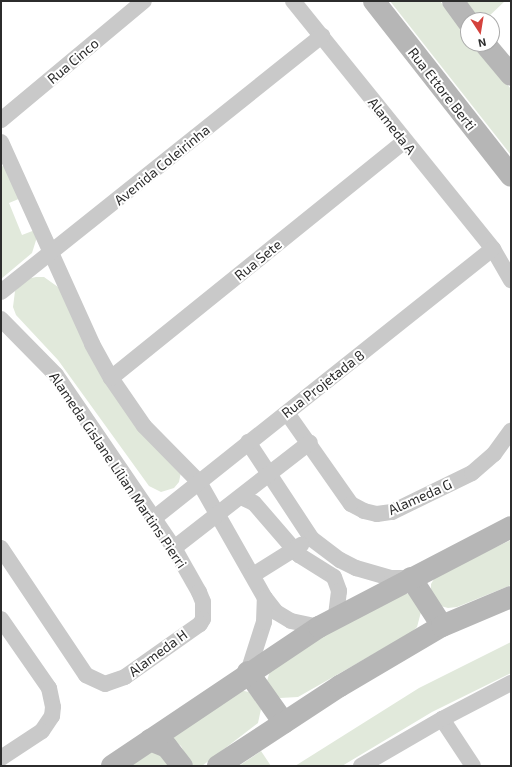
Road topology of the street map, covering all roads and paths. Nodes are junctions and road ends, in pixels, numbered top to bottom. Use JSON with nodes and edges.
{"nodes":[{"id":1,"x":144,"y":1,"type":"edge"},
{"id":2,"x":293,"y":1,"type":"edge"},
{"id":3,"x":374,"y":1,"type":"edge"},
{"id":4,"x":453,"y":1,"type":"edge"},
{"id":5,"x":127,"y":6,"type":"edge"},
{"id":6,"x":461,"y":12,"type":"edge"},
{"id":7,"x":322,"y":36,"type":"junction"},
{"id":8,"x":492,"y":52,"type":"edge"},
{"id":9,"x":511,"y":75,"type":"edge"},
{"id":10,"x":1,"y":120,"type":"edge"},
{"id":11,"x":1,"y":142,"type":"edge"},
{"id":12,"x":404,"y":142,"type":"junction"},
{"id":13,"x":511,"y":176,"type":"edge"},
{"id":14,"x":493,"y":249,"type":"junction"},
{"id":15,"x":50,"y":255,"type":"junction"},
{"id":16,"x":511,"y":280,"type":"edge"},
{"id":17,"x":1,"y":292,"type":"edge"},
{"id":18,"x":1,"y":319,"type":"edge"},
{"id":19,"x":111,"y":378,"type":"junction"},
{"id":20,"x":287,"y":413,"type":"junction"},
{"id":21,"x":511,"y":431,"type":"edge"},
{"id":22,"x":248,"y":442,"type":"junction"},
{"id":23,"x":310,"y":442,"type":"junction"},
{"id":24,"x":271,"y":473,"type":"junction"},
{"id":25,"x":199,"y":482,"type":"junction"},
{"id":26,"x":241,"y":497,"type":"junction"},
{"id":27,"x":218,"y":514,"type":"junction"},
{"id":28,"x":153,"y":519,"type":"junction"},
{"id":29,"x":511,"y":527,"type":"edge"},
{"id":30,"x":312,"y":539,"type":"junction"},
{"id":31,"x":1,"y":548,"type":"edge"},
{"id":32,"x":174,"y":548,"type":"junction"},
{"id":33,"x":292,"y":550,"type":"junction"},
{"id":34,"x":254,"y":575,"type":"junction"},
{"id":35,"x":411,"y":578,"type":"junction"},
{"id":36,"x":511,"y":597,"type":"edge"},
{"id":37,"x":265,"y":598,"type":"junction"},
{"id":38,"x":204,"y":613,"type":"joint"},
{"id":39,"x":1,"y":618,"type":"edge"},
{"id":40,"x":328,"y":622,"type":"junction"},
{"id":41,"x":442,"y":626,"type":"junction"},
{"id":42,"x":248,"y":672,"type":"junction"},
{"id":43,"x":511,"y":683,"type":"edge"},
{"id":44,"x":442,"y":719,"type":"junction"},
{"id":45,"x":284,"y":723,"type":"junction"},
{"id":46,"x":150,"y":740,"type":"junction"},
{"id":47,"x":1,"y":758,"type":"edge"},
{"id":48,"x":112,"y":766,"type":"edge"},
{"id":49,"x":182,"y":766,"type":"edge"},
{"id":50,"x":218,"y":766,"type":"edge"},
{"id":51,"x":361,"y":766,"type":"edge"},
{"id":52,"x":473,"y":766,"type":"edge"}],
"edges":[{"from":1,"to":5,"type":"street","name":"Rua Cinco"},
{"from":2,"to":7,"type":"street","name":"Alameda A"},
{"from":3,"to":13,"type":"street","name":"Rua Ettore Berti"},
{"from":4,"to":6,"type":"street"},
{"from":5,"to":10,"type":"street","name":"Rua Cinco"},
{"from":7,"to":12,"type":"street","name":"Alameda A"},
{"from":7,"to":15,"type":"street","name":"Avenida Coleirinha"},
{"from":8,"to":9,"type":"street"},
{"from":11,"to":15,"type":"street"},
{"from":12,"to":14,"type":"street","name":"Alameda A"},
{"from":12,"to":19,"type":"street","name":"Rua Sete"},
{"from":14,"to":16,"type":"street"},
{"from":14,"to":20,"type":"street","name":"Rua Projetada 8"},
{"from":15,"to":17,"type":"street","name":"Avenida Coleirinha"},
{"from":15,"to":19,"type":"street"},
{"from":18,"to":28,"type":"street","name":"Alameda Gislane Lílian Martins Pierri"},
{"from":19,"to":25,"type":"street"},
{"from":20,"to":22,"type":"street","name":"Rua Projetada 8"},
{"from":20,"to":23,"type":"street","name":"Alameda G"},
{"from":21,"to":23,"type":"street","name":"Alameda G"},
{"from":22,"to":24,"type":"street"},
{"from":22,"to":25,"type":"street","name":"Rua Projetada 8"},
{"from":23,"to":24,"type":"street"},
{"from":24,"to":26,"type":"street"},
{"from":24,"to":30,"type":"street"},
{"from":25,"to":27,"type":"street"},
{"from":25,"to":28,"type":"street","name":"Rua Projetada 8"},
{"from":26,"to":27,"type":"street"},
{"from":26,"to":33,"type":"street"},
{"from":27,"to":32,"type":"street"},
{"from":27,"to":34,"type":"street"},
{"from":28,"to":32,"type":"street","name":"Alameda Gislane Lílian Martins Pierri"},
{"from":29,"to":35,"type":"street"},
{"from":30,"to":33,"type":"street"},
{"from":30,"to":35,"type":"street"},
{"from":31,"to":38,"type":"street","name":"Alameda H"},
{"from":32,"to":38,"type":"street","name":"Alameda Gislane Lílian Martins Pierri"},
{"from":33,"to":34,"type":"street"},
{"from":33,"to":40,"type":"street"},
{"from":34,"to":37,"type":"street"},
{"from":35,"to":40,"type":"street"},
{"from":35,"to":41,"type":"street"},
{"from":36,"to":41,"type":"street"},
{"from":37,"to":40,"type":"street"},
{"from":37,"to":42,"type":"street"},
{"from":39,"to":47,"type":"street"},
{"from":40,"to":42,"type":"street"},
{"from":41,"to":45,"type":"street"},
{"from":42,"to":45,"type":"street"},
{"from":42,"to":46,"type":"street"},
{"from":43,"to":44,"type":"street"},
{"from":44,"to":51,"type":"street"},
{"from":44,"to":52,"type":"street"},
{"from":45,"to":50,"type":"street"},
{"from":46,"to":48,"type":"street"},
{"from":46,"to":49,"type":"street"}]}
